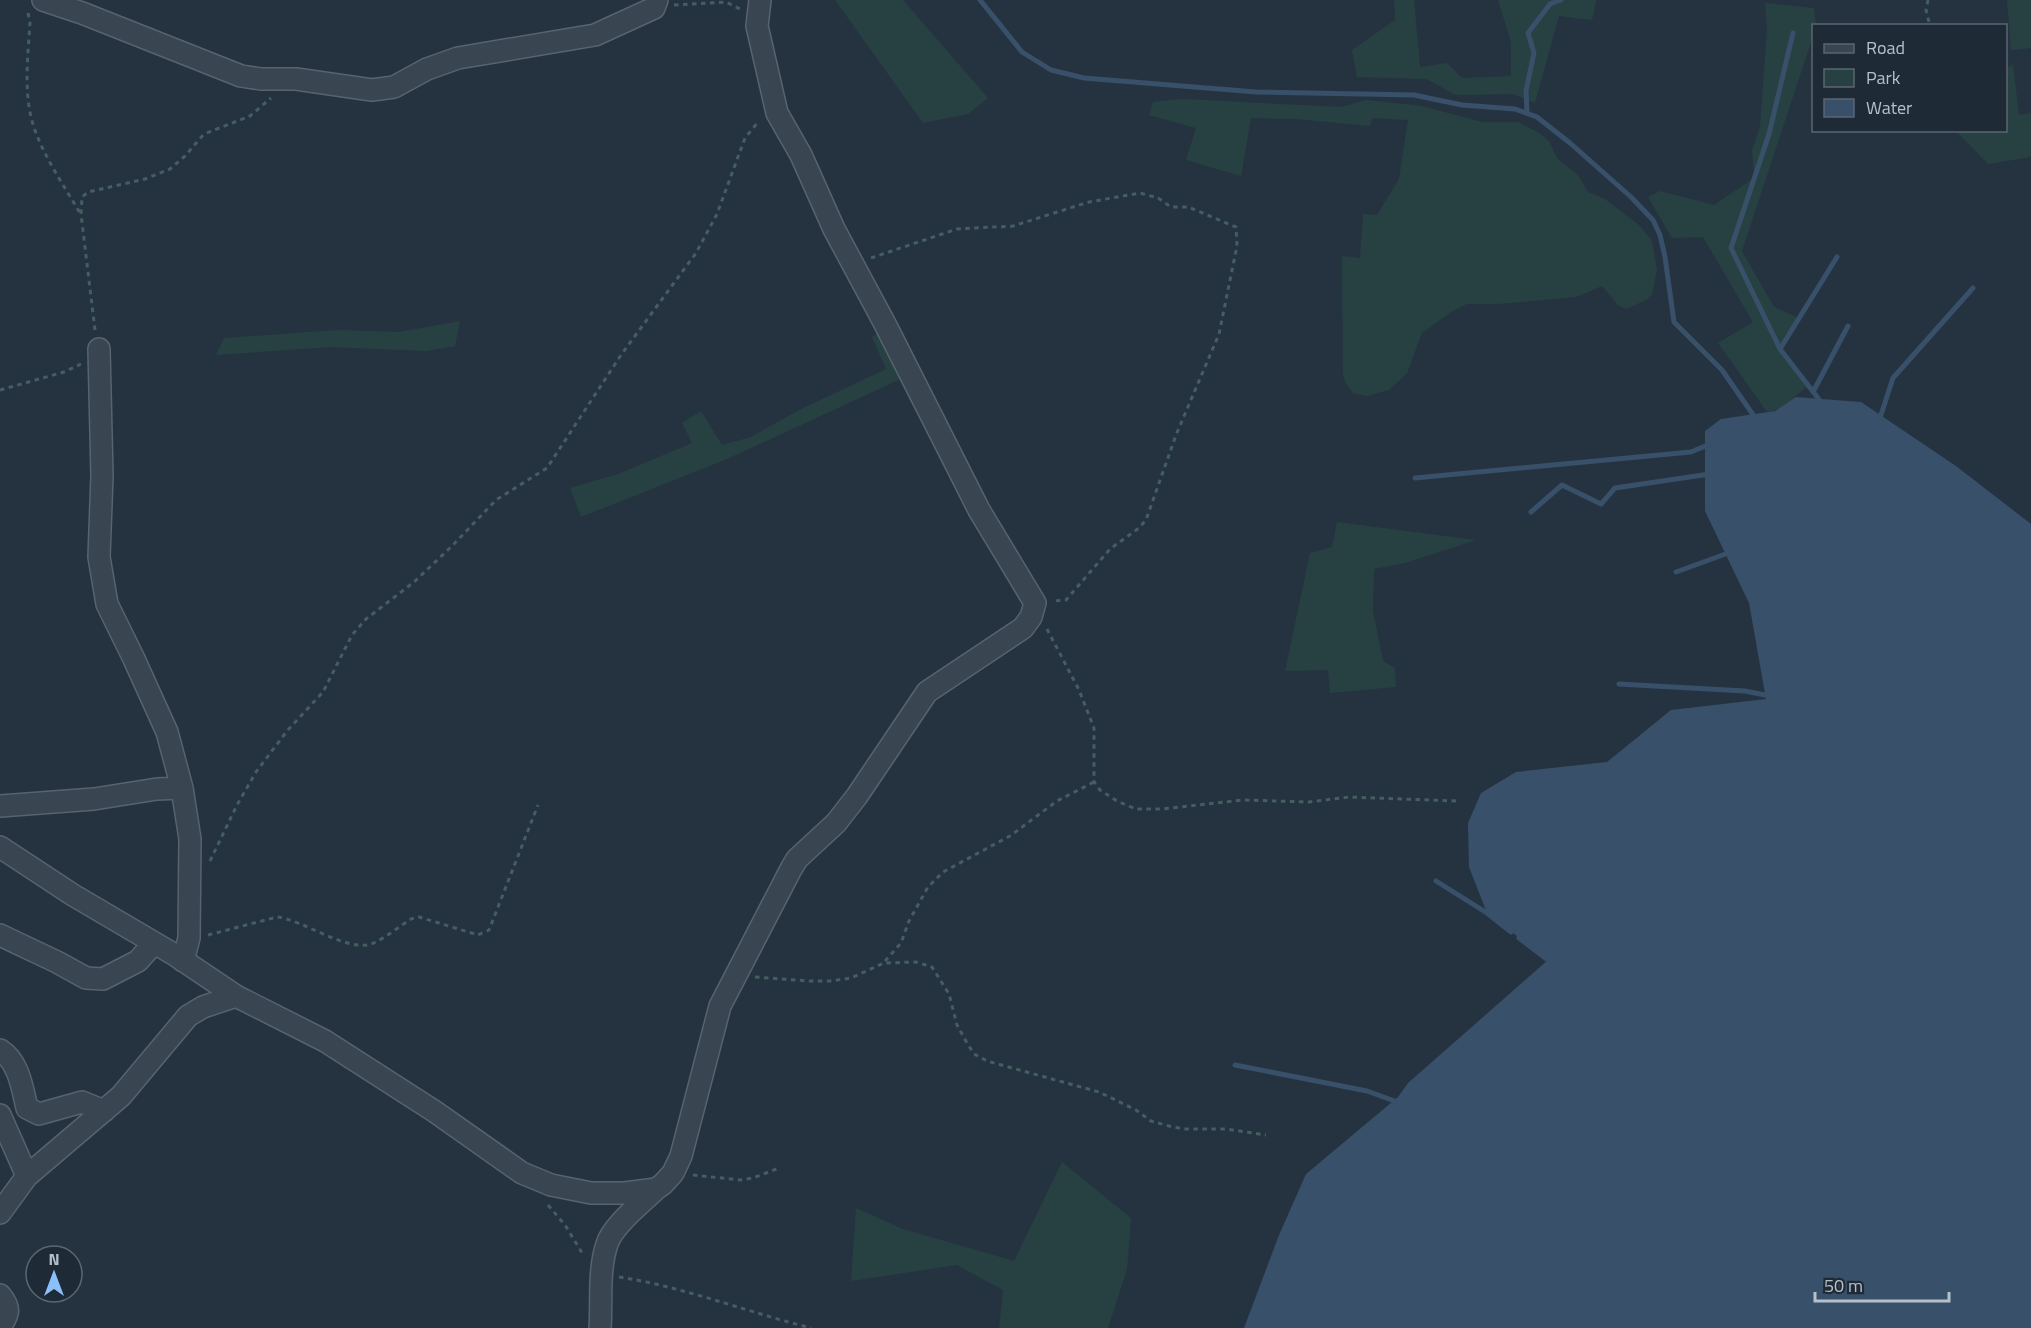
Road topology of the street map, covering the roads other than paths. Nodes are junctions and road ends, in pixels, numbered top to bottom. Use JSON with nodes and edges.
{"nodes":[{"id":1,"x":760,"y":0,"type":"edge"},
{"id":2,"x":656,"y":4,"type":"edge"},
{"id":3,"x":35,"y":6,"type":"edge"},
{"id":4,"x":99,"y":349,"type":"road end"},
{"id":5,"x":182,"y":788,"type":"junction"},
{"id":6,"x":0,"y":806,"type":"edge"},
{"id":7,"x":0,"y":847,"type":"edge"},
{"id":8,"x":0,"y":935,"type":"edge"},
{"id":9,"x":154,"y":943,"type":"junction"},
{"id":10,"x":183,"y":961,"type":"junction"},
{"id":11,"x":236,"y":996,"type":"junction"},
{"id":12,"x":0,"y":1050,"type":"edge"},
{"id":13,"x":104,"y":1111,"type":"junction"},
{"id":14,"x":0,"y":1115,"type":"edge"},
{"id":15,"x":27,"y":1176,"type":"junction"},
{"id":16,"x":656,"y":1188,"type":"junction"},
{"id":17,"x":0,"y":1213,"type":"edge"},
{"id":18,"x":0,"y":1295,"type":"edge"},
{"id":19,"x":0,"y":1327,"type":"edge"},
{"id":20,"x":600,"y":1328,"type":"edge"}],
"edges":[{"from":1,"to":16,"type":"street"},
{"from":2,"to":3,"type":"street"},
{"from":4,"to":5,"type":"street"},
{"from":5,"to":6,"type":"street"},
{"from":5,"to":10,"type":"street"},
{"from":7,"to":9,"type":"street"},
{"from":8,"to":9,"type":"street"},
{"from":9,"to":10,"type":"street"},
{"from":10,"to":11,"type":"street"},
{"from":11,"to":13,"type":"street"},
{"from":11,"to":16,"type":"street"},
{"from":12,"to":13,"type":"street"},
{"from":13,"to":15,"type":"street"},
{"from":14,"to":15,"type":"street"},
{"from":15,"to":17,"type":"street"},
{"from":16,"to":20,"type":"street"},
{"from":18,"to":19,"type":"street"}]}
